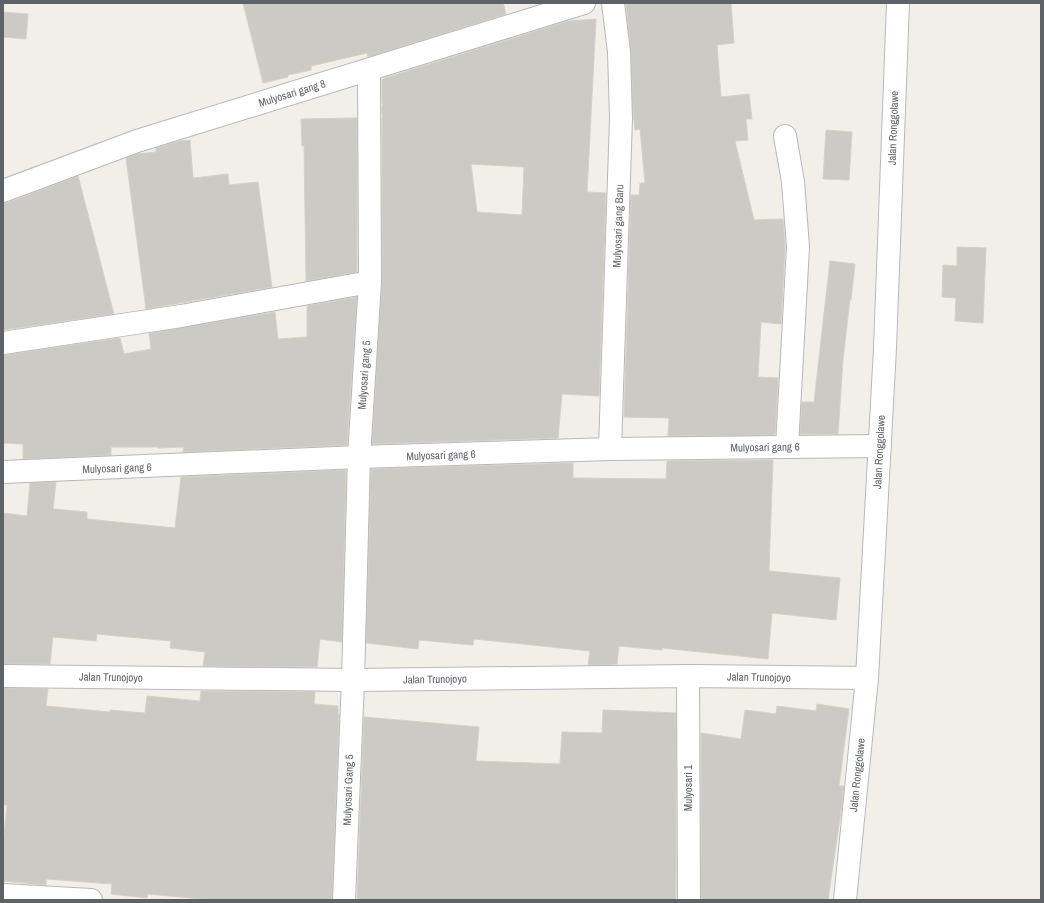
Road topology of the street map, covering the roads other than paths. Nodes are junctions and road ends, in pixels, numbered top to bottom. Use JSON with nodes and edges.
{"nodes":[{"id":1,"x":584,"y":3,"type":"edge"},
{"id":2,"x":614,"y":3,"type":"edge"},
{"id":3,"x":898,"y":3,"type":"edge"},
{"id":4,"x":369,"y":70,"type":"junction"},
{"id":5,"x":785,"y":136,"type":"dead end"},
{"id":6,"x":3,"y":191,"type":"edge"},
{"id":7,"x":370,"y":282,"type":"junction"},
{"id":8,"x":3,"y":344,"type":"edge"},
{"id":9,"x":880,"y":446,"type":"junction"},
{"id":10,"x":787,"y":447,"type":"junction"},
{"id":11,"x":610,"y":449,"type":"junction"},
{"id":12,"x":359,"y":457,"type":"junction"},
{"id":13,"x":3,"y":472,"type":"edge"},
{"id":14,"x":3,"y":676,"type":"edge"},
{"id":15,"x":688,"y":676,"type":"junction"},
{"id":16,"x":867,"y":678,"type":"junction"},
{"id":17,"x":353,"y":680,"type":"junction"},
{"id":18,"x":3,"y":895,"type":"edge"},
{"id":19,"x":91,"y":900,"type":"edge"},
{"id":20,"x":344,"y":900,"type":"edge"},
{"id":21,"x":689,"y":900,"type":"edge"},
{"id":22,"x":845,"y":900,"type":"edge"}],
"edges":[{"from":1,"to":4,"type":"street","name":"Mulyosari gang 8"},
{"from":2,"to":11,"type":"street","name":"Mulyosari gang Baru"},
{"from":3,"to":9,"type":"street","name":"Jalan Ronggolawe"},
{"from":4,"to":6,"type":"street","name":"Mulyosari gang 8"},
{"from":4,"to":7,"type":"street","name":"Mulyosari gang 5"},
{"from":5,"to":10,"type":"street"},
{"from":7,"to":8,"type":"street"},
{"from":7,"to":12,"type":"street","name":"Mulyosari gang 5"},
{"from":9,"to":10,"type":"street","name":"Mulyosari gang 6"},
{"from":9,"to":16,"type":"street","name":"Jalan Ronggolawe"},
{"from":10,"to":11,"type":"street","name":"Mulyosari gang 6"},
{"from":11,"to":12,"type":"street","name":"Mulyosari gang 6"},
{"from":12,"to":13,"type":"street","name":"Mulyosari gang 6"},
{"from":12,"to":17,"type":"street","name":"Mulyosari gang 5"},
{"from":14,"to":17,"type":"street","name":"Jalan Trunojoyo"},
{"from":15,"to":16,"type":"street","name":"Jalan Trunojoyo"},
{"from":15,"to":17,"type":"street","name":"Jalan Trunojoyo"},
{"from":15,"to":21,"type":"street","name":"Mulyosari 1"},
{"from":16,"to":22,"type":"street","name":"Jalan Ronggolawe"},
{"from":17,"to":20,"type":"street","name":"Mulyosari Gang 5"},
{"from":18,"to":19,"type":"street"}]}
